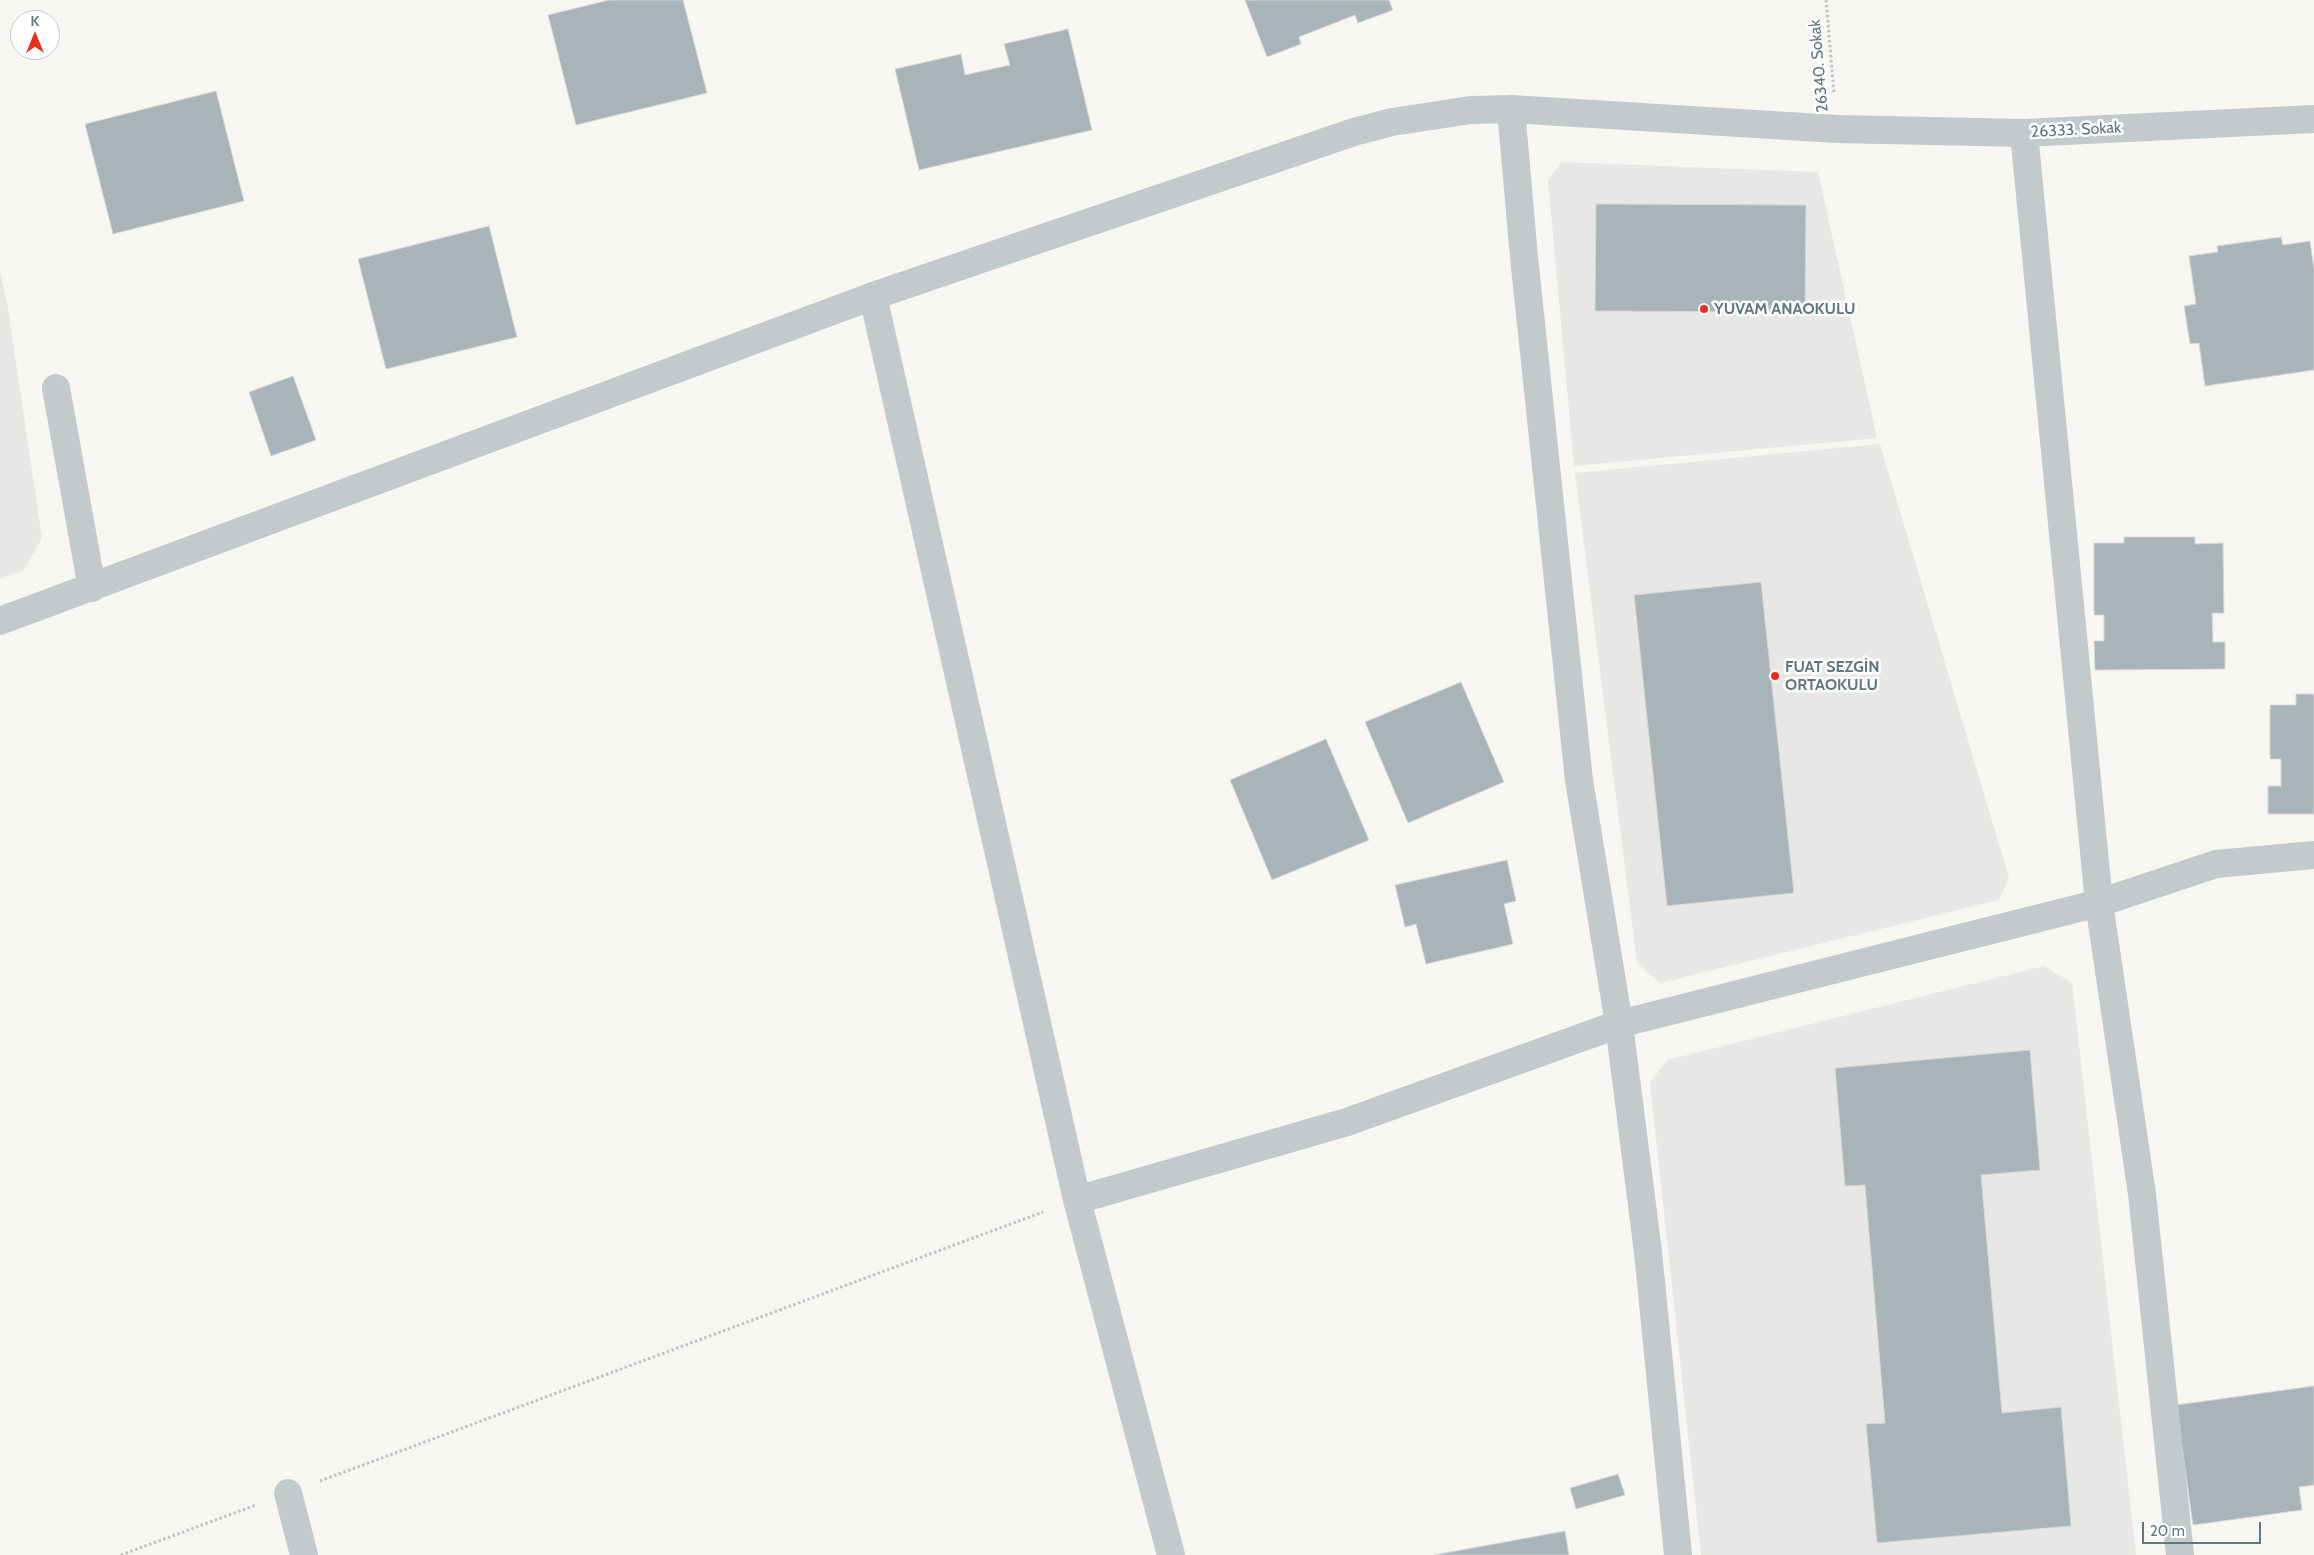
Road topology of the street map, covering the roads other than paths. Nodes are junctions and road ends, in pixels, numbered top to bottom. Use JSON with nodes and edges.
{"nodes":[{"id":1,"x":1510,"y":109,"type":"junction"},
{"id":2,"x":2314,"y":119,"type":"edge"},
{"id":3,"x":2024,"y":133,"type":"junction"},
{"id":4,"x":874,"y":296,"type":"junction"},
{"id":5,"x":56,"y":388,"type":"dead end"},
{"id":6,"x":92,"y":588,"type":"junction"},
{"id":7,"x":0,"y":621,"type":"edge"},
{"id":8,"x":2314,"y":855,"type":"edge"},
{"id":9,"x":2099,"y":903,"type":"junction"},
{"id":10,"x":1619,"y":1024,"type":"junction"},
{"id":11,"x":1077,"y":1200,"type":"junction"},
{"id":12,"x":288,"y":1493,"type":"road end"},
{"id":13,"x":304,"y":1555,"type":"edge"},
{"id":14,"x":1172,"y":1555,"type":"edge"},
{"id":15,"x":1678,"y":1555,"type":"edge"},
{"id":16,"x":2180,"y":1555,"type":"edge"}],
"edges":[{"from":1,"to":3,"type":"street","name":"26333. Sokak"},
{"from":1,"to":4,"type":"street","name":"26333. Sokak"},
{"from":1,"to":10,"type":"street"},
{"from":2,"to":3,"type":"street","name":"26333. Sokak"},
{"from":3,"to":9,"type":"street"},
{"from":4,"to":6,"type":"street","name":"26333. Sokak"},
{"from":4,"to":11,"type":"street"},
{"from":5,"to":6,"type":"street"},
{"from":6,"to":7,"type":"street","name":"26333. Sokak"},
{"from":8,"to":9,"type":"street"},
{"from":9,"to":10,"type":"street"},
{"from":9,"to":16,"type":"street"},
{"from":10,"to":11,"type":"street"},
{"from":10,"to":15,"type":"street"},
{"from":11,"to":14,"type":"street"},
{"from":12,"to":13,"type":"street"}]}
